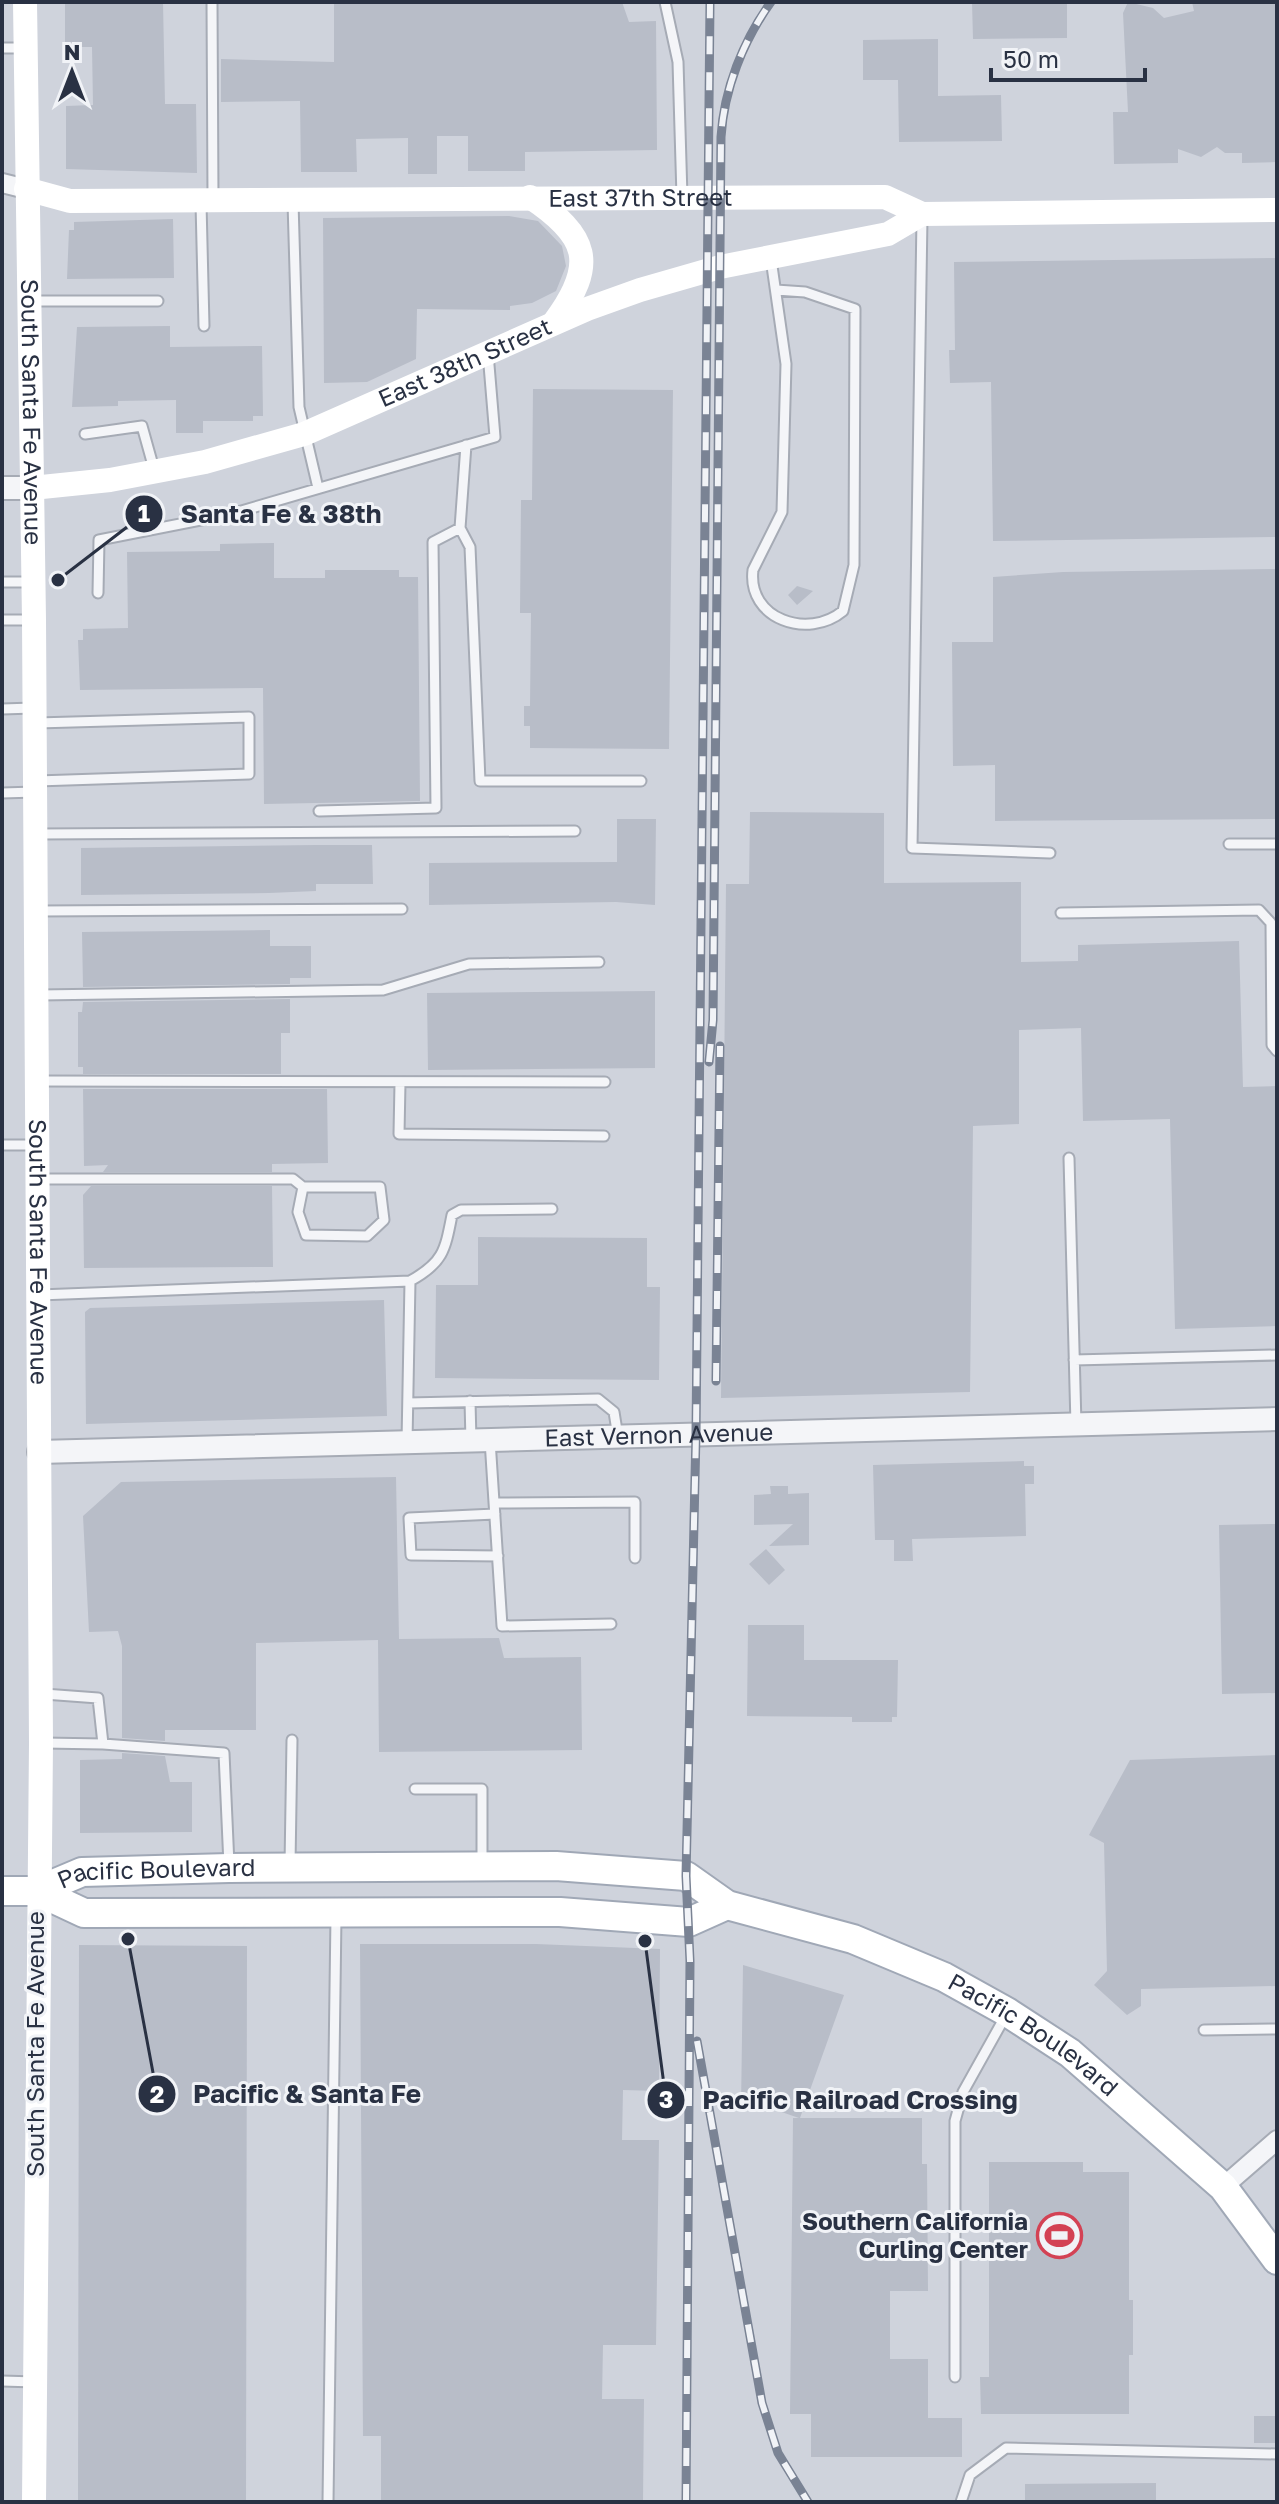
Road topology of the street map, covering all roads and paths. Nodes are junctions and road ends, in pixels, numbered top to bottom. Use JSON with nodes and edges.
{"nodes":[{"id":1,"x":25,"y":2,"type":"edge"},
{"id":2,"x":212,"y":2,"type":"edge"},
{"id":3,"x":665,"y":2,"type":"edge"},
{"id":4,"x":14,"y":48,"type":"edge"},
{"id":5,"x":2,"y":183,"type":"edge"},
{"id":6,"x":26,"y":189,"type":"junction"},
{"id":7,"x":530,"y":197,"type":"junction"},
{"id":8,"x":682,"y":197,"type":"junction"},
{"id":9,"x":207,"y":199,"type":"junction"},
{"id":10,"x":293,"y":199,"type":"junction"},
{"id":11,"x":1277,"y":210,"type":"edge"},
{"id":12,"x":922,"y":214,"type":"junction"},
{"id":13,"x":771,"y":256,"type":"junction"},
{"id":14,"x":776,"y":290,"type":"junction"},
{"id":15,"x":28,"y":301,"type":"junction"},
{"id":16,"x":158,"y":301,"type":"dead end"},
{"id":17,"x":553,"y":323,"type":"junction"},
{"id":18,"x":204,"y":326,"type":"dead end"},
{"id":19,"x":488,"y":353,"type":"junction"},
{"id":20,"x":85,"y":434,"type":"dead end"},
{"id":21,"x":304,"y":434,"type":"junction"},
{"id":22,"x":466,"y":445,"type":"junction"},
{"id":23,"x":155,"y":472,"type":"junction"},
{"id":24,"x":2,"y":488,"type":"edge"},
{"id":25,"x":32,"y":488,"type":"junction"},
{"id":26,"x":318,"y":488,"type":"junction"},
{"id":27,"x":460,"y":528,"type":"junction"},
{"id":28,"x":2,"y":582,"type":"edge"},
{"id":29,"x":33,"y":582,"type":"junction"},
{"id":30,"x":98,"y":593,"type":"dead end"},
{"id":31,"x":2,"y":620,"type":"edge"},
{"id":32,"x":34,"y":620,"type":"junction"},
{"id":33,"x":2,"y":709,"type":"edge"},
{"id":34,"x":33,"y":716,"type":"junction"},
{"id":35,"x":641,"y":781,"type":"dead end"},
{"id":36,"x":34,"y":787,"type":"junction"},
{"id":37,"x":2,"y":793,"type":"edge"},
{"id":38,"x":319,"y":811,"type":"dead end"},
{"id":39,"x":575,"y":831,"type":"dead end"},
{"id":40,"x":35,"y":834,"type":"junction"},
{"id":41,"x":1229,"y":844,"type":"dead end"},
{"id":42,"x":1277,"y":844,"type":"edge"},
{"id":43,"x":1050,"y":853,"type":"dead end"},
{"id":44,"x":402,"y":909,"type":"dead end"},
{"id":45,"x":36,"y":911,"type":"junction"},
{"id":46,"x":1061,"y":913,"type":"dead end"},
{"id":47,"x":599,"y":962,"type":"dead end"},
{"id":48,"x":36,"y":995,"type":"junction"},
{"id":49,"x":1277,"y":1051,"type":"edge"},
{"id":50,"x":37,"y":1081,"type":"junction"},
{"id":51,"x":605,"y":1082,"type":"dead end"},
{"id":52,"x":400,"y":1083,"type":"junction"},
{"id":53,"x":604,"y":1136,"type":"dead end"},
{"id":54,"x":2,"y":1145,"type":"edge"},
{"id":55,"x":36,"y":1145,"type":"junction"},
{"id":56,"x":1069,"y":1158,"type":"dead end"},
{"id":57,"x":37,"y":1179,"type":"junction"},
{"id":58,"x":303,"y":1187,"type":"junction"},
{"id":59,"x":552,"y":1209,"type":"dead end"},
{"id":60,"x":410,"y":1281,"type":"junction"},
{"id":61,"x":38,"y":1295,"type":"junction"},
{"id":62,"x":1277,"y":1355,"type":"edge"},
{"id":63,"x":1074,"y":1360,"type":"junction"},
{"id":64,"x":470,"y":1401,"type":"junction"},
{"id":65,"x":408,"y":1403,"type":"junction"},
{"id":66,"x":1277,"y":1419,"type":"edge"},
{"id":67,"x":1076,"y":1425,"type":"junction"},
{"id":68,"x":618,"y":1437,"type":"junction"},
{"id":69,"x":480,"y":1440,"type":"junction"},
{"id":70,"x":407,"y":1442,"type":"junction"},
{"id":71,"x":39,"y":1452,"type":"junction"},
{"id":72,"x":494,"y":1503,"type":"junction"},
{"id":73,"x":495,"y":1514,"type":"junction"},
{"id":74,"x":498,"y":1556,"type":"junction"},
{"id":75,"x":635,"y":1558,"type":"dead end"},
{"id":76,"x":611,"y":1624,"type":"dead end"},
{"id":77,"x":40,"y":1694,"type":"junction"},
{"id":78,"x":292,"y":1740,"type":"dead end"},
{"id":79,"x":41,"y":1743,"type":"junction"},
{"id":80,"x":103,"y":1744,"type":"junction"},
{"id":81,"x":415,"y":1789,"type":"dead end"},
{"id":82,"x":482,"y":1866,"type":"junction"},
{"id":83,"x":229,"y":1868,"type":"junction"},
{"id":84,"x":290,"y":1868,"type":"junction"},
{"id":85,"x":2,"y":1891,"type":"edge"},
{"id":86,"x":37,"y":1891,"type":"junction"},
{"id":87,"x":727,"y":1905,"type":"junction"},
{"id":88,"x":336,"y":1913,"type":"junction"},
{"id":89,"x":1007,"y":2012,"type":"junction"},
{"id":90,"x":1277,"y":2029,"type":"edge"},
{"id":91,"x":1204,"y":2030,"type":"dead end"},
{"id":92,"x":1277,"y":2140,"type":"edge"},
{"id":93,"x":1223,"y":2187,"type":"junction"},
{"id":94,"x":1277,"y":2260,"type":"edge"},
{"id":95,"x":955,"y":2377,"type":"dead end"},
{"id":96,"x":2,"y":2381,"type":"edge"},
{"id":97,"x":35,"y":2382,"type":"junction"},
{"id":98,"x":1277,"y":2454,"type":"edge"},
{"id":99,"x":34,"y":2502,"type":"edge"},
{"id":100,"x":328,"y":2502,"type":"edge"},
{"id":101,"x":961,"y":2502,"type":"edge"}],
"edges":[{"from":1,"to":4,"type":"main road","name":"South Santa Fe Avenue"},
{"from":2,"to":9,"type":"lane"},
{"from":3,"to":8,"type":"lane"},
{"from":4,"to":6,"type":"main road","name":"South Santa Fe Avenue"},
{"from":5,"to":6,"type":"street","name":"East 37th Street"},
{"from":6,"to":9,"type":"main road","name":"East 37th Street"},
{"from":6,"to":15,"type":"main road","name":"South Santa Fe Avenue"},
{"from":7,"to":8,"type":"main road","name":"East 37th Street"},
{"from":7,"to":10,"type":"main road","name":"East 37th Street"},
{"from":7,"to":17,"type":"main road"},
{"from":8,"to":12,"type":"main road","name":"East 37th Street"},
{"from":9,"to":10,"type":"main road","name":"East 37th Street"},
{"from":9,"to":18,"type":"lane"},
{"from":10,"to":21,"type":"lane"},
{"from":11,"to":12,"type":"main road","name":"East 37th Street"},
{"from":12,"to":13,"type":"main road","name":"East 38th Street"},
{"from":12,"to":43,"type":"lane"},
{"from":13,"to":14,"type":"lane"},
{"from":13,"to":17,"type":"main road","name":"East 38th Street"},
{"from":14,"to":14,"type":"lane"},
{"from":15,"to":16,"type":"lane"},
{"from":15,"to":25,"type":"main road","name":"South Santa Fe Avenue"},
{"from":17,"to":19,"type":"main road","name":"East 38th Street"},
{"from":19,"to":21,"type":"main road","name":"East 38th Street"},
{"from":19,"to":22,"type":"lane"},
{"from":20,"to":23,"type":"lane"},
{"from":21,"to":23,"type":"main road","name":"East 38th Street"},
{"from":21,"to":26,"type":"lane"},
{"from":22,"to":26,"type":"lane"},
{"from":22,"to":27,"type":"lane"},
{"from":23,"to":25,"type":"main road","name":"East 38th Street"},
{"from":24,"to":25,"type":"street","name":"East 38th Street"},
{"from":25,"to":29,"type":"main road","name":"South Santa Fe Avenue"},
{"from":26,"to":30,"type":"lane"},
{"from":27,"to":35,"type":"lane"},
{"from":27,"to":38,"type":"lane"},
{"from":28,"to":29,"type":"lane"},
{"from":29,"to":32,"type":"main road","name":"South Santa Fe Avenue"},
{"from":31,"to":32,"type":"lane"},
{"from":32,"to":34,"type":"main road","name":"South Santa Fe Avenue"},
{"from":33,"to":34,"type":"lane"},
{"from":34,"to":36,"type":"main road","name":"South Santa Fe Avenue"},
{"from":34,"to":36,"type":"lane"},
{"from":36,"to":37,"type":"lane"},
{"from":36,"to":40,"type":"main road","name":"South Santa Fe Avenue"},
{"from":39,"to":40,"type":"lane"},
{"from":40,"to":45,"type":"main road","name":"South Santa Fe Avenue"},
{"from":41,"to":42,"type":"lane"},
{"from":44,"to":45,"type":"lane"},
{"from":45,"to":48,"type":"main road","name":"South Santa Fe Avenue"},
{"from":46,"to":49,"type":"lane"},
{"from":47,"to":48,"type":"lane"},
{"from":48,"to":50,"type":"main road","name":"South Santa Fe Avenue"},
{"from":50,"to":52,"type":"lane"},
{"from":50,"to":55,"type":"main road","name":"South Santa Fe Avenue"},
{"from":51,"to":52,"type":"lane"},
{"from":52,"to":53,"type":"lane"},
{"from":54,"to":55,"type":"lane"},
{"from":55,"to":57,"type":"main road","name":"South Santa Fe Avenue"},
{"from":56,"to":63,"type":"lane"},
{"from":57,"to":58,"type":"lane"},
{"from":57,"to":61,"type":"main road","name":"South Santa Fe Avenue"},
{"from":58,"to":58,"type":"lane"},
{"from":59,"to":60,"type":"lane"},
{"from":60,"to":61,"type":"lane"},
{"from":60,"to":65,"type":"lane"},
{"from":61,"to":71,"type":"main road","name":"South Santa Fe Avenue"},
{"from":62,"to":63,"type":"lane"},
{"from":63,"to":67,"type":"lane"},
{"from":64,"to":65,"type":"lane"},
{"from":64,"to":68,"type":"lane"},
{"from":64,"to":69,"type":"lane"},
{"from":65,"to":70,"type":"lane"},
{"from":66,"to":67,"type":"street","name":"East Vernon Avenue"},
{"from":67,"to":68,"type":"street","name":"East Vernon Avenue"},
{"from":68,"to":69,"type":"street","name":"East Vernon Avenue"},
{"from":69,"to":70,"type":"street","name":"East Vernon Avenue"},
{"from":69,"to":72,"type":"lane"},
{"from":70,"to":71,"type":"street","name":"East Vernon Avenue"},
{"from":71,"to":77,"type":"main road","name":"South Santa Fe Avenue"},
{"from":72,"to":73,"type":"lane"},
{"from":72,"to":75,"type":"lane"},
{"from":73,"to":74,"type":"lane"},
{"from":73,"to":74,"type":"lane"},
{"from":74,"to":76,"type":"lane"},
{"from":77,"to":79,"type":"main road","name":"South Santa Fe Avenue"},
{"from":77,"to":80,"type":"lane"},
{"from":78,"to":84,"type":"lane"},
{"from":79,"to":80,"type":"lane"},
{"from":79,"to":86,"type":"main road","name":"South Santa Fe Avenue"},
{"from":80,"to":83,"type":"lane"},
{"from":81,"to":82,"type":"lane"},
{"from":82,"to":84,"type":"main road","name":"Pacific Boulevard"},
{"from":82,"to":87,"type":"main road","name":"Pacific Boulevard"},
{"from":83,"to":84,"type":"main road","name":"Pacific Boulevard"},
{"from":83,"to":86,"type":"main road","name":"Pacific Boulevard"},
{"from":85,"to":86,"type":"main road"},
{"from":86,"to":88,"type":"main road","name":"Pacific Boulevard"},
{"from":86,"to":97,"type":"main road","name":"South Santa Fe Avenue"},
{"from":87,"to":88,"type":"main road","name":"Pacific Boulevard"},
{"from":87,"to":89,"type":"main road","name":"Pacific Boulevard"},
{"from":88,"to":100,"type":"lane"},
{"from":89,"to":93,"type":"main road","name":"Pacific Boulevard"},
{"from":89,"to":95,"type":"lane"},
{"from":90,"to":91,"type":"lane"},
{"from":92,"to":93,"type":"street"},
{"from":93,"to":94,"type":"main road","name":"Pacific Boulevard"},
{"from":96,"to":97,"type":"lane"},
{"from":97,"to":99,"type":"main road","name":"South Santa Fe Avenue"},
{"from":98,"to":101,"type":"lane"}]}
